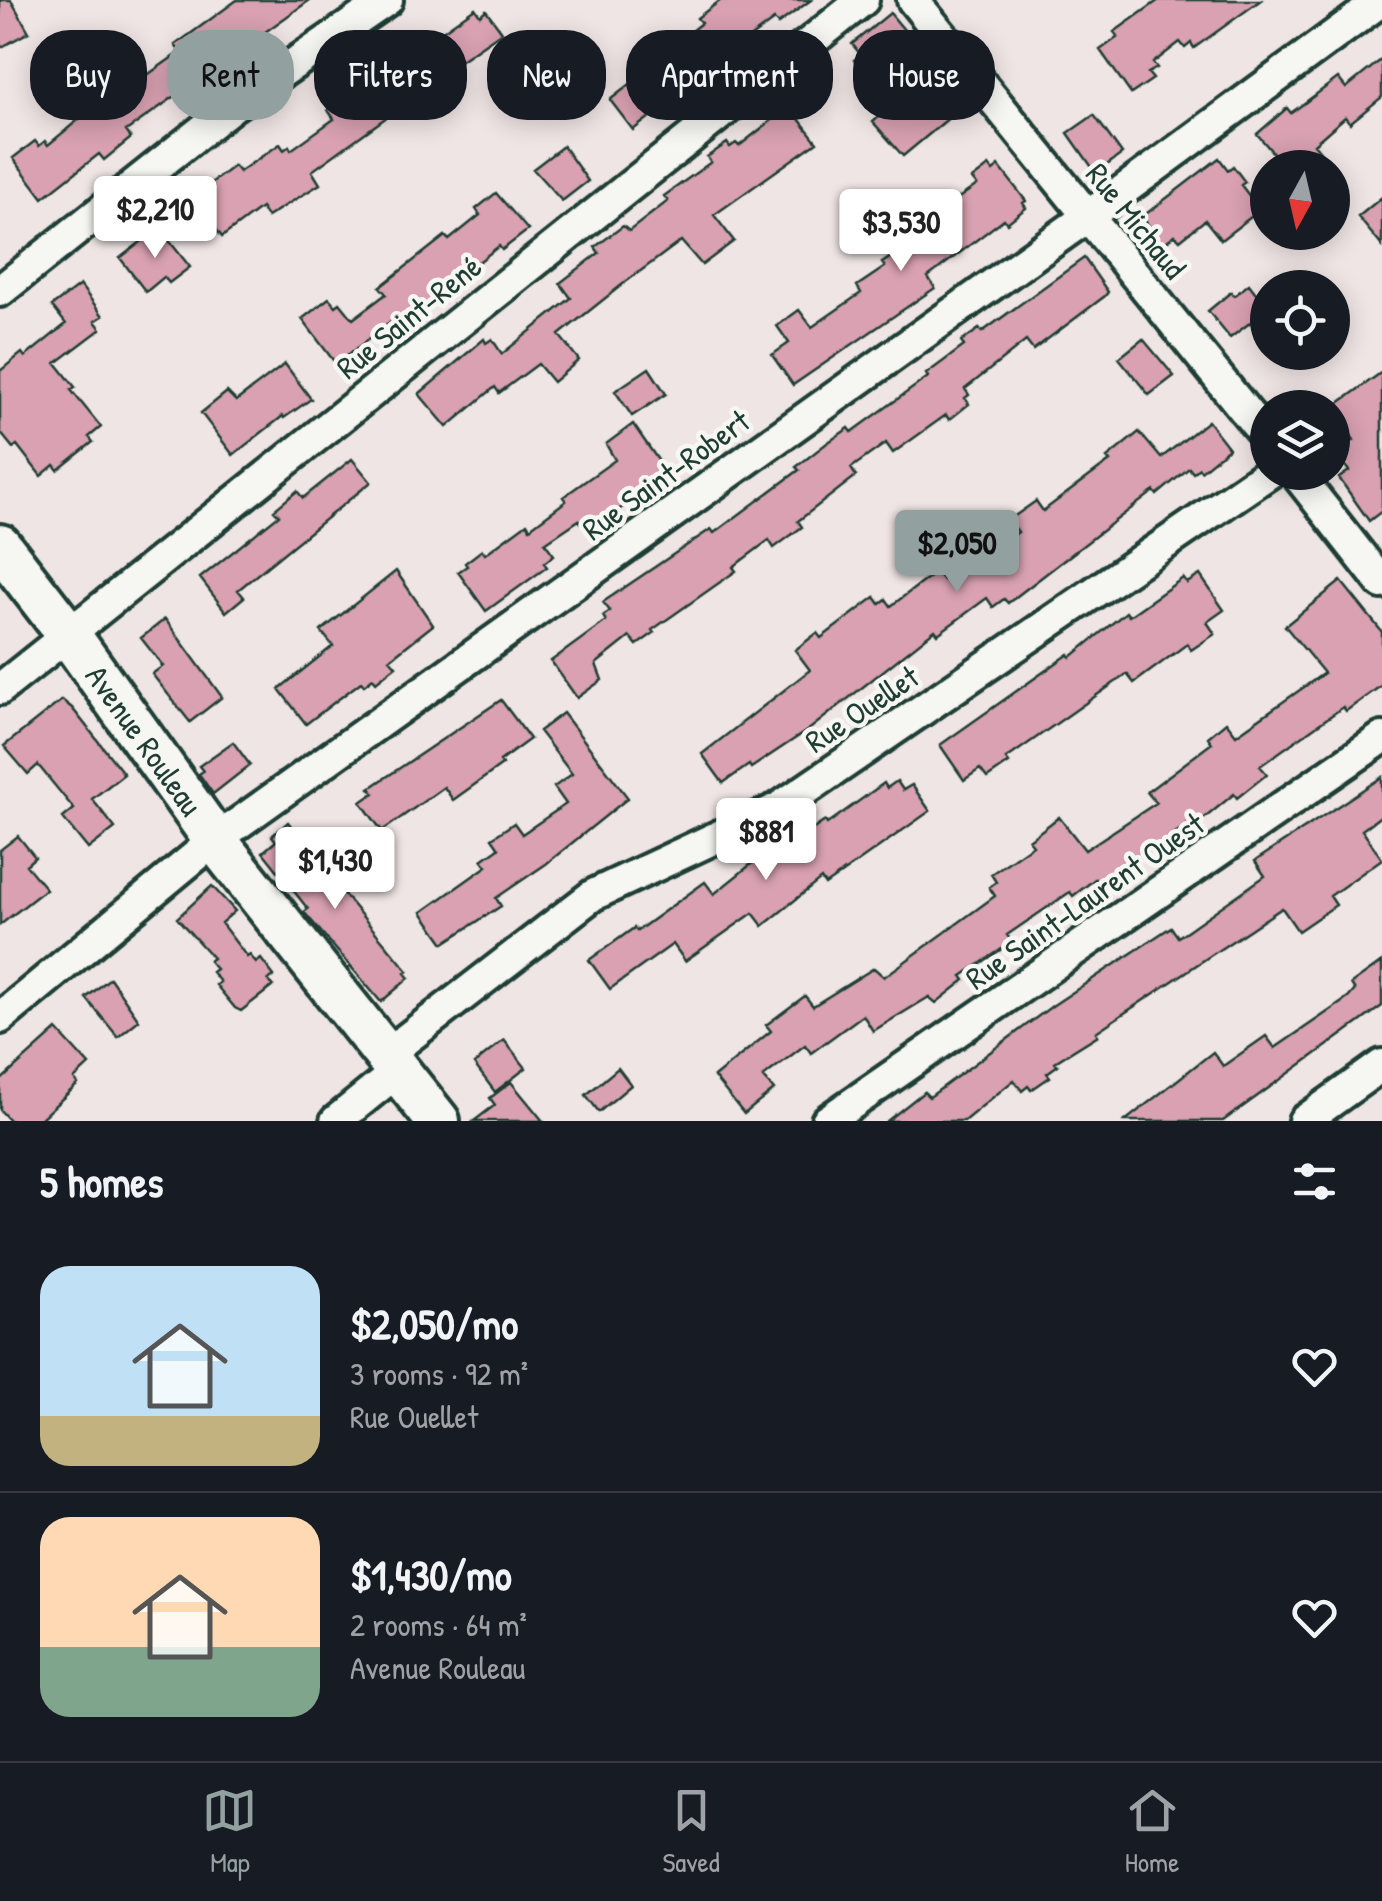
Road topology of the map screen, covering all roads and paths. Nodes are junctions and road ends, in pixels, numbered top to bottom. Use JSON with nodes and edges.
{"nodes":[{"id":1,"x":387,"y":0,"type":"edge"},
{"id":2,"x":862,"y":0,"type":"edge"},
{"id":3,"x":913,"y":0,"type":"edge"},
{"id":4,"x":1382,"y":0,"type":"edge"},
{"id":5,"x":1087,"y":217,"type":"junction"},
{"id":6,"x":0,"y":291,"type":"edge"},
{"id":7,"x":1250,"y":416,"type":"edge"},
{"id":8,"x":1250,"y":486,"type":"edge"},
{"id":9,"x":1309,"y":490,"type":"edge"},
{"id":10,"x":0,"y":546,"type":"edge"},
{"id":11,"x":1382,"y":582,"type":"edge"},
{"id":12,"x":68,"y":634,"type":"junction"},
{"id":13,"x":0,"y":689,"type":"edge"},
{"id":14,"x":1382,"y":738,"type":"edge"},
{"id":15,"x":215,"y":840,"type":"junction"},
{"id":16,"x":0,"y":1018,"type":"edge"},
{"id":17,"x":393,"y":1062,"type":"junction"},
{"id":18,"x":1382,"y":1065,"type":"edge"},
{"id":19,"x":336,"y":1121,"type":"edge"},
{"id":20,"x":438,"y":1121,"type":"edge"},
{"id":21,"x":828,"y":1121,"type":"edge"},
{"id":22,"x":1304,"y":1121,"type":"edge"}],
"edges":[{"from":1,"to":6,"type":"street"},
{"from":2,"to":12,"type":"street","name":"Rue Saint-René"},
{"from":3,"to":5,"type":"street","name":"Rue Michaud"},
{"from":4,"to":5,"type":"street","name":"Rue Saint-Robert"},
{"from":5,"to":7,"type":"street","name":"Rue Michaud"},
{"from":5,"to":15,"type":"street","name":"Rue Saint-Robert"},
{"from":8,"to":17,"type":"street","name":"Rue Ouellet"},
{"from":9,"to":11,"type":"street"},
{"from":10,"to":12,"type":"street","name":"Avenue Rouleau"},
{"from":12,"to":13,"type":"street","name":"Rue Saint-René"},
{"from":12,"to":15,"type":"street","name":"Avenue Rouleau"},
{"from":14,"to":21,"type":"street","name":"Rue Saint-Laurent Ouest"},
{"from":15,"to":16,"type":"street","name":"Rue Saint-Robert"},
{"from":15,"to":17,"type":"street","name":"Avenue Rouleau"},
{"from":17,"to":19,"type":"street","name":"Rue Ouellet"},
{"from":17,"to":20,"type":"street","name":"Avenue Rouleau"},
{"from":18,"to":22,"type":"street"}]}
